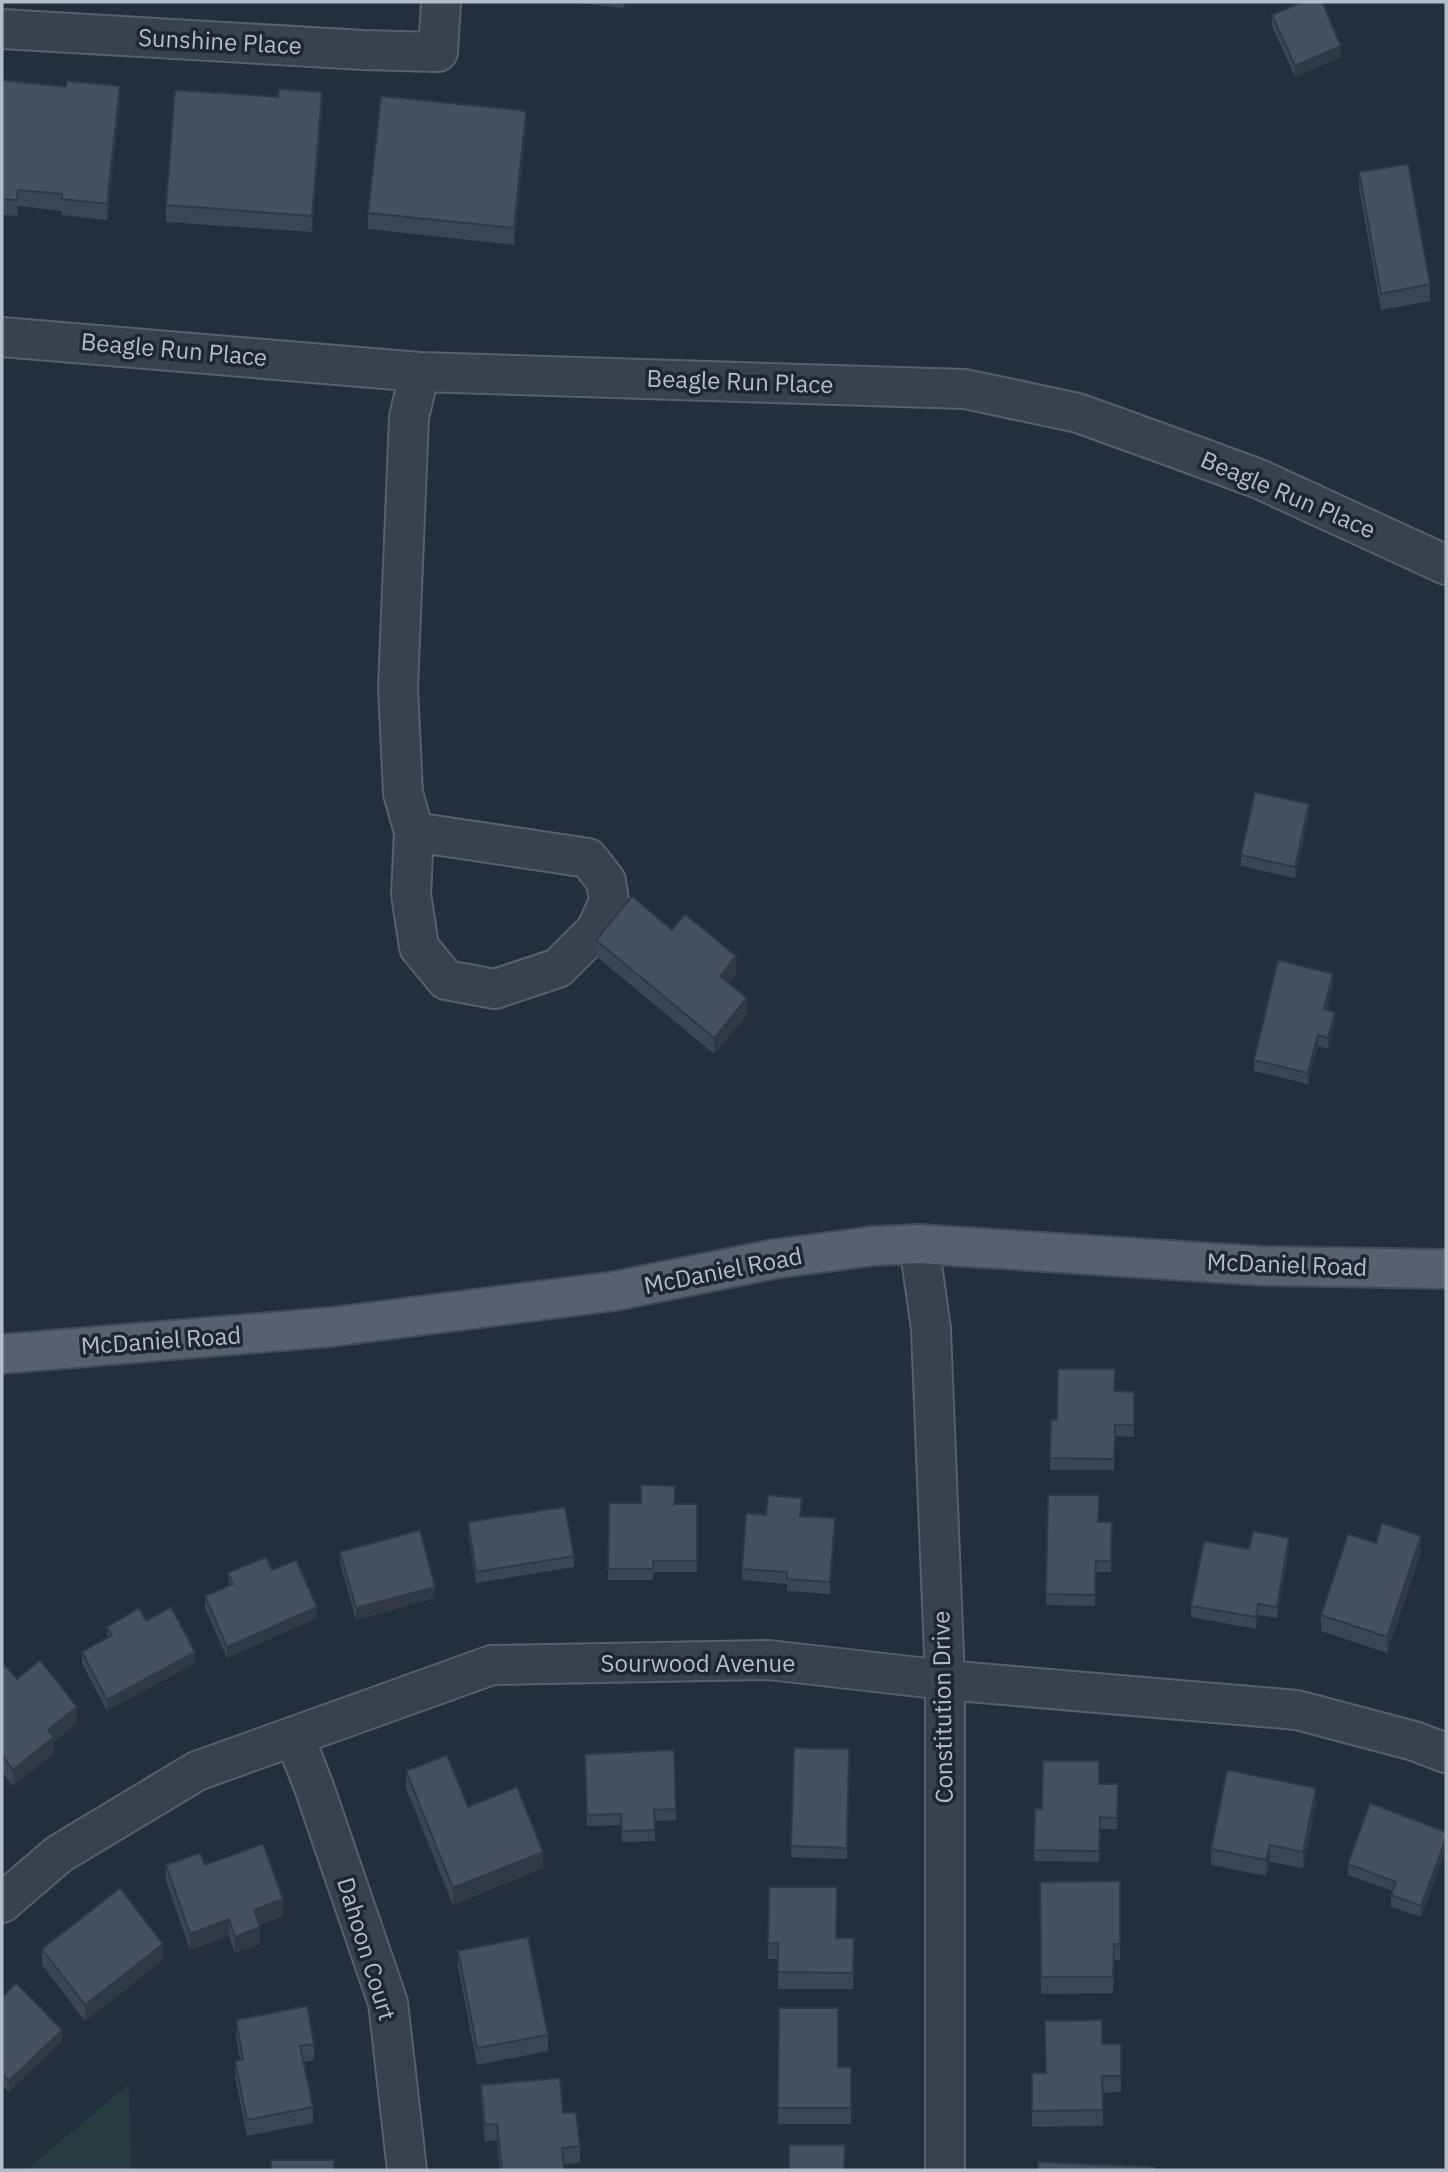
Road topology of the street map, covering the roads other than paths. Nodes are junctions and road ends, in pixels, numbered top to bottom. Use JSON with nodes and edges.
{"nodes":[{"id":1,"x":440,"y":2,"type":"edge"},
{"id":2,"x":2,"y":29,"type":"edge"},
{"id":3,"x":2,"y":337,"type":"edge"},
{"id":4,"x":419,"y":372,"type":"junction"},
{"id":5,"x":1446,"y":565,"type":"edge"},
{"id":6,"x":414,"y":832,"type":"junction"},
{"id":7,"x":919,"y":1244,"type":"junction"},
{"id":8,"x":1446,"y":1269,"type":"edge"},
{"id":9,"x":2,"y":1354,"type":"edge"},
{"id":10,"x":945,"y":1680,"type":"junction"},
{"id":11,"x":294,"y":1736,"type":"junction"},
{"id":12,"x":1446,"y":1753,"type":"edge"},
{"id":13,"x":2,"y":1903,"type":"edge"},
{"id":14,"x":407,"y":2170,"type":"edge"},
{"id":15,"x":945,"y":2170,"type":"edge"}],
"edges":[{"from":1,"to":2,"type":"street","name":"Sunshine Place"},
{"from":3,"to":4,"type":"street","name":"Beagle Run Place"},
{"from":4,"to":5,"type":"street","name":"Beagle Run Place"},
{"from":4,"to":6,"type":"street"},
{"from":6,"to":6,"type":"street"},
{"from":7,"to":8,"type":"main road","name":"McDaniel Road"},
{"from":7,"to":9,"type":"main road","name":"McDaniel Road"},
{"from":7,"to":10,"type":"street","name":"Constitution Drive"},
{"from":10,"to":11,"type":"street","name":"Sourwood Avenue"},
{"from":10,"to":12,"type":"street","name":"Sourwood Avenue"},
{"from":10,"to":15,"type":"street","name":"Constitution Drive"},
{"from":11,"to":13,"type":"street","name":"Sourwood Avenue"},
{"from":11,"to":14,"type":"street","name":"Dahoon Court"}]}
